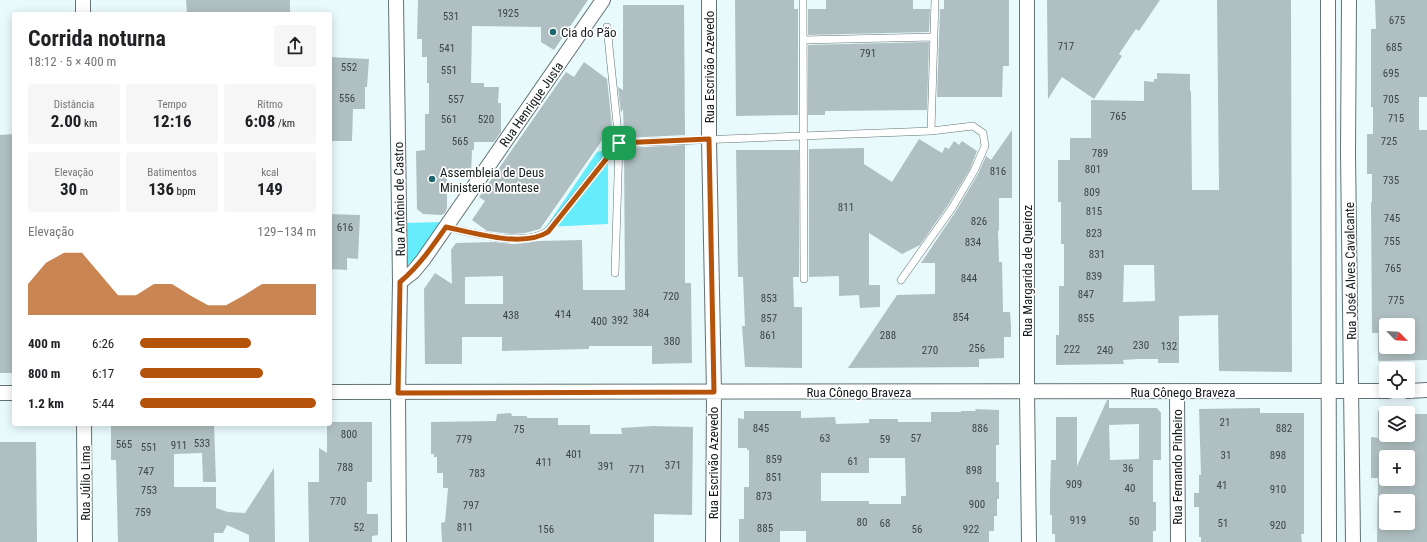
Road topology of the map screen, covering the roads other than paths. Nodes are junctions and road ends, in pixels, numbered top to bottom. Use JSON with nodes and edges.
{"nodes":[{"id":1,"x":82,"y":0,"type":"edge"},
{"id":2,"x":396,"y":0,"type":"edge"},
{"id":3,"x":602,"y":0,"type":"edge"},
{"id":4,"x":709,"y":0,"type":"edge"},
{"id":5,"x":803,"y":0,"type":"edge"},
{"id":6,"x":935,"y":0,"type":"edge"},
{"id":7,"x":1027,"y":0,"type":"edge"},
{"id":8,"x":1328,"y":0,"type":"edge"},
{"id":9,"x":1349,"y":0,"type":"edge"},
{"id":10,"x":83,"y":12,"type":"edge"},
{"id":11,"x":608,"y":27,"type":"dead end"},
{"id":12,"x":934,"y":37,"type":"junction"},
{"id":13,"x":803,"y":40,"type":"junction"},
{"id":14,"x":932,"y":130,"type":"junction"},
{"id":15,"x":803,"y":136,"type":"junction"},
{"id":16,"x":709,"y":139,"type":"junction"},
{"id":17,"x":619,"y":143,"type":"junction"},
{"id":18,"x":1327,"y":152,"type":"junction"},
{"id":19,"x":1348,"y":153,"type":"junction"},
{"id":20,"x":446,"y":227,"type":"junction"},
{"id":21,"x":614,"y":273,"type":"dead end"},
{"id":22,"x":804,"y":279,"type":"dead end"},
{"id":23,"x":901,"y":280,"type":"dead end"},
{"id":24,"x":400,"y":282,"type":"junction"},
{"id":25,"x":1427,"y":390,"type":"edge"},
{"id":26,"x":1352,"y":391,"type":"junction"},
{"id":27,"x":1379,"y":391,"type":"edge"},
{"id":28,"x":1415,"y":391,"type":"edge"},
{"id":29,"x":332,"y":392,"type":"edge"},
{"id":30,"x":714,"y":392,"type":"junction"},
{"id":31,"x":1027,"y":392,"type":"junction"},
{"id":32,"x":1177,"y":392,"type":"junction"},
{"id":33,"x":1329,"y":392,"type":"junction"},
{"id":34,"x":0,"y":393,"type":"edge"},
{"id":35,"x":12,"y":393,"type":"edge"},
{"id":36,"x":398,"y":393,"type":"junction"},
{"id":37,"x":84,"y":426,"type":"edge"},
{"id":38,"x":85,"y":542,"type":"edge"},
{"id":39,"x":399,"y":542,"type":"edge"},
{"id":40,"x":713,"y":542,"type":"edge"},
{"id":41,"x":1030,"y":542,"type":"edge"},
{"id":42,"x":1178,"y":542,"type":"edge"},
{"id":43,"x":1329,"y":542,"type":"edge"},
{"id":44,"x":1353,"y":542,"type":"edge"}],
"edges":[{"from":1,"to":10,"type":"street"},
{"from":2,"to":24,"type":"street","name":"Rua Antônio de Castro"},
{"from":3,"to":20,"type":"street","name":"Rua Henrique Justa"},
{"from":4,"to":16,"type":"street","name":"Rua Escrivão Azevedo"},
{"from":5,"to":13,"type":"lane"},
{"from":6,"to":12,"type":"lane"},
{"from":7,"to":31,"type":"street","name":"Rua Margarida de Queiroz"},
{"from":8,"to":18,"type":"street","name":"Rua José Alves Cavalcante"},
{"from":9,"to":19,"type":"street","name":"Rua José Alves Cavalcante"},
{"from":11,"to":17,"type":"lane"},
{"from":12,"to":13,"type":"lane"},
{"from":12,"to":14,"type":"lane"},
{"from":13,"to":15,"type":"lane"},
{"from":14,"to":15,"type":"lane"},
{"from":14,"to":23,"type":"lane"},
{"from":15,"to":16,"type":"lane"},
{"from":15,"to":22,"type":"lane"},
{"from":16,"to":17,"type":"lane"},
{"from":16,"to":30,"type":"street","name":"Rua Escrivão Azevedo"},
{"from":17,"to":20,"type":"lane"},
{"from":17,"to":21,"type":"lane"},
{"from":18,"to":19,"type":"street"},
{"from":18,"to":33,"type":"street","name":"Rua José Alves Cavalcante"},
{"from":19,"to":26,"type":"street","name":"Rua José Alves Cavalcante"},
{"from":20,"to":24,"type":"street","name":"Rua Henrique Justa"},
{"from":24,"to":36,"type":"street","name":"Rua Antônio de Castro"},
{"from":25,"to":28,"type":"street"},
{"from":26,"to":27,"type":"street","name":"Rua Cônego Braveza"},
{"from":26,"to":33,"type":"street","name":"Rua Cônego Braveza"},
{"from":26,"to":44,"type":"street","name":"Rua José Alves Cavalcante"},
{"from":29,"to":36,"type":"street","name":"Rua Cônego Braveza"},
{"from":30,"to":31,"type":"street","name":"Rua Cônego Braveza"},
{"from":30,"to":36,"type":"street","name":"Rua Cônego Braveza"},
{"from":30,"to":40,"type":"street","name":"Rua Escrivão Azevedo"},
{"from":31,"to":32,"type":"street","name":"Rua Cônego Braveza"},
{"from":31,"to":41,"type":"street","name":"Rua Margarida de Queiroz"},
{"from":32,"to":33,"type":"street","name":"Rua Cônego Braveza"},
{"from":32,"to":42,"type":"street","name":"Rua Fernando Pinheiro"},
{"from":33,"to":43,"type":"street","name":"Rua José Alves Cavalcante"},
{"from":34,"to":35,"type":"street"},
{"from":36,"to":39,"type":"street","name":"Rua Antônio de Castro"},
{"from":37,"to":38,"type":"street","name":"Rua Júlio Lima"}]}
